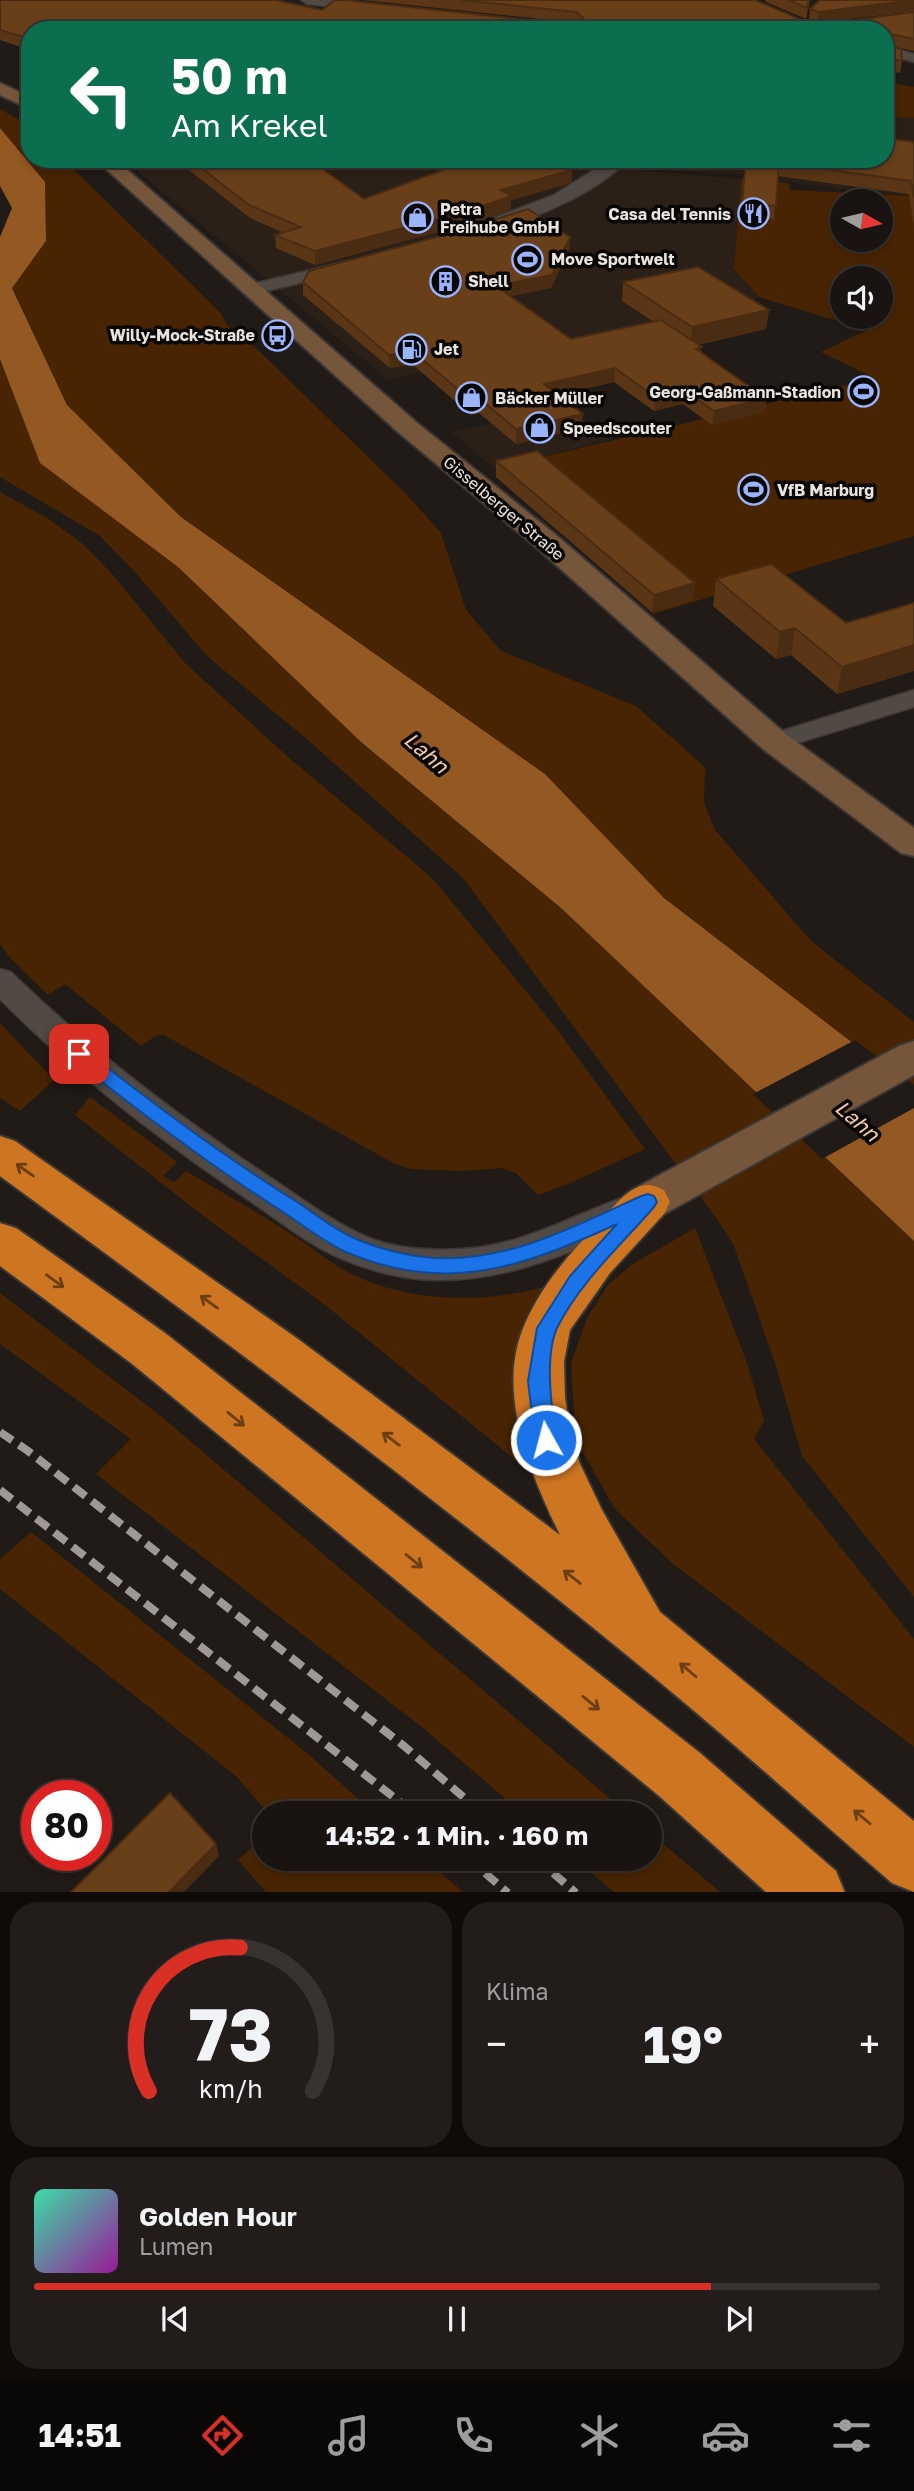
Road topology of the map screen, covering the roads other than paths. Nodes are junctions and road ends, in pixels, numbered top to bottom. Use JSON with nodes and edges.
{"nodes":[{"id":1,"x":307,"y":0,"type":"edge"},
{"id":2,"x":388,"y":9,"type":"edge"},
{"id":3,"x":894,"y":52,"type":"edge"},
{"id":4,"x":914,"y":58,"type":"edge"},
{"id":5,"x":0,"y":88,"type":"edge"},
{"id":6,"x":21,"y":99,"type":"edge"},
{"id":7,"x":114,"y":168,"type":"edge"},
{"id":8,"x":609,"y":168,"type":"edge"},
{"id":9,"x":478,"y":230,"type":"edge"},
{"id":10,"x":361,"y":262,"type":"edge"},
{"id":11,"x":254,"y":289,"type":"junction"},
{"id":12,"x":914,"y":698,"type":"edge"},
{"id":13,"x":775,"y":742,"type":"junction"},
{"id":14,"x":914,"y":845,"type":"edge"},
{"id":15,"x":0,"y":980,"type":"edge"},
{"id":16,"x":914,"y":1056,"type":"edge"},
{"id":17,"x":0,"y":1153,"type":"edge"},
{"id":18,"x":648,"y":1202,"type":"joint"},
{"id":19,"x":0,"y":1241,"type":"edge"},
{"id":20,"x":571,"y":1256,"type":"junction"},
{"id":21,"x":645,"y":1634,"type":"junction"},
{"id":22,"x":914,"y":1861,"type":"edge"},
{"id":23,"x":814,"y":1892,"type":"edge"}],
"edges":[{"from":1,"to":2,"type":"street"},
{"from":3,"to":4,"type":"street"},
{"from":5,"to":6,"type":"main road"},
{"from":7,"to":11,"type":"main road","name":"Gisselberger Straße"},
{"from":8,"to":9,"type":"street"},
{"from":10,"to":11,"type":"street"},
{"from":11,"to":13,"type":"main road","name":"Gisselberger Straße"},
{"from":12,"to":13,"type":"street"},
{"from":13,"to":14,"type":"main road","name":"Gisselberger Straße"},
{"from":15,"to":20,"type":"street"},
{"from":16,"to":18,"type":"main road"},
{"from":21,"to":17,"type":"highway","one_way":true},
{"from":18,"to":20,"type":"highway"},
{"from":19,"to":23,"type":"highway","one_way":true},
{"from":20,"to":21,"type":"highway"},
{"from":22,"to":21,"type":"highway","one_way":true}]}
